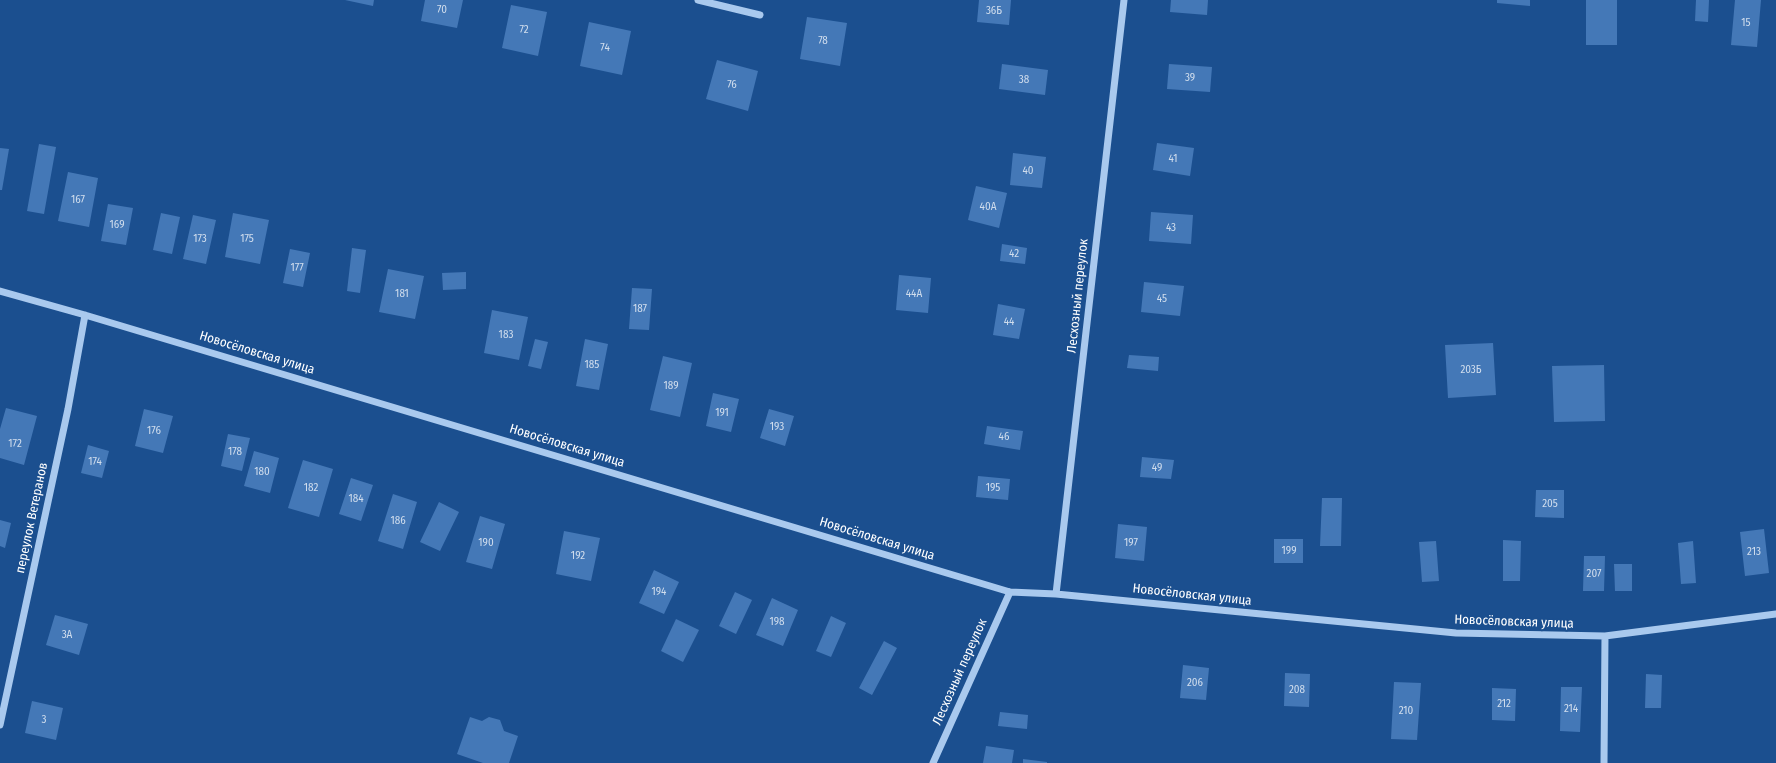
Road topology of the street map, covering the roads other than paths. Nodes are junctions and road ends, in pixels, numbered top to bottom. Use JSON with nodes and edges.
{"nodes":[{"id":1,"x":698,"y":0,"type":"edge"},
{"id":2,"x":1124,"y":0,"type":"edge"},
{"id":3,"x":760,"y":15,"type":"dead end"},
{"id":4,"x":0,"y":292,"type":"edge"},
{"id":5,"x":85,"y":314,"type":"junction"},
{"id":6,"x":1010,"y":592,"type":"junction"},
{"id":7,"x":1056,"y":594,"type":"junction"},
{"id":8,"x":1776,"y":614,"type":"edge"},
{"id":9,"x":1605,"y":636,"type":"junction"},
{"id":10,"x":0,"y":725,"type":"edge"},
{"id":11,"x":933,"y":763,"type":"edge"},
{"id":12,"x":1604,"y":763,"type":"edge"}],
"edges":[{"from":1,"to":3,"type":"street"},
{"from":2,"to":7,"type":"street","name":"Лесхозный переулок"},
{"from":4,"to":5,"type":"street","name":"Новосёловская улица"},
{"from":5,"to":6,"type":"street","name":"Новосёловская улица"},
{"from":5,"to":10,"type":"street","name":"переулок Ветеранов"},
{"from":6,"to":7,"type":"street","name":"Новосёловская улица"},
{"from":6,"to":11,"type":"street","name":"Лесхозный переулок"},
{"from":7,"to":9,"type":"street","name":"Новосёловская улица"},
{"from":8,"to":9,"type":"street","name":"Новосёловская улица"},
{"from":9,"to":12,"type":"street"}]}
